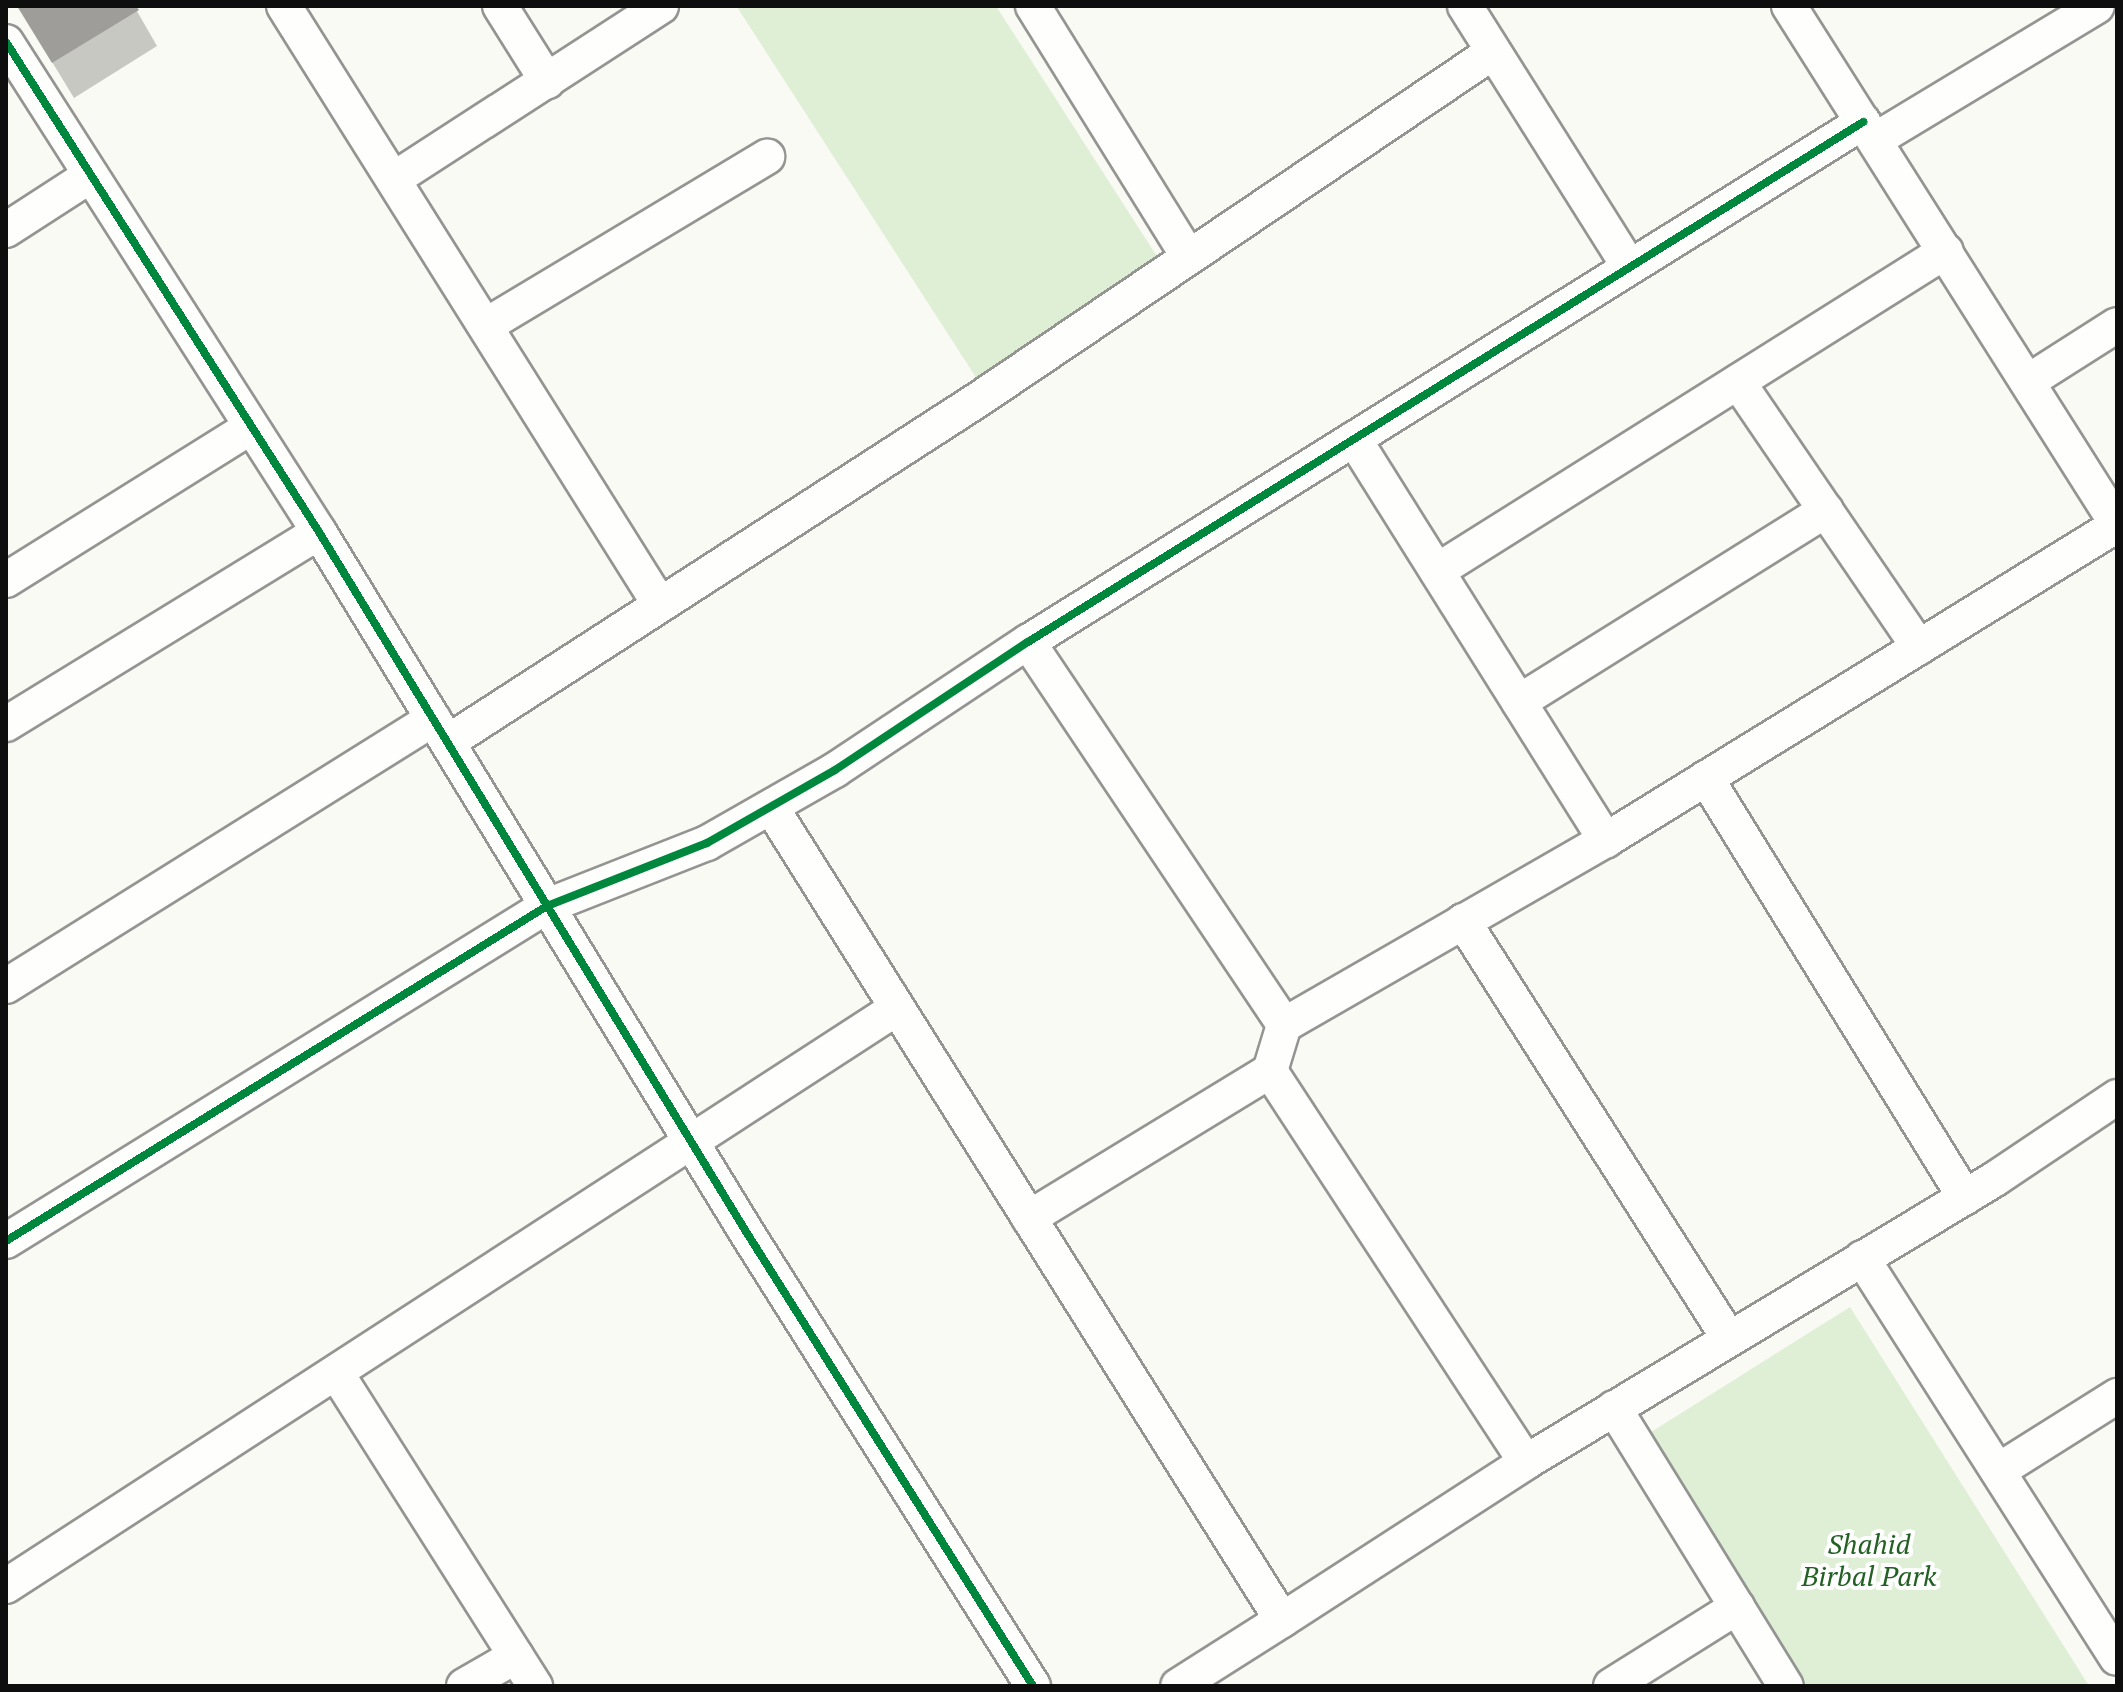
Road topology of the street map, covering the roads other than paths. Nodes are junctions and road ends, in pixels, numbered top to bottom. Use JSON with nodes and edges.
{"nodes":[{"id":1,"x":284,"y":6,"type":"edge"},
{"id":2,"x":500,"y":6,"type":"edge"},
{"id":3,"x":661,"y":6,"type":"edge"},
{"id":4,"x":1033,"y":6,"type":"edge"},
{"id":5,"x":1465,"y":6,"type":"edge"},
{"id":6,"x":1789,"y":6,"type":"edge"},
{"id":7,"x":2097,"y":6,"type":"edge"},
{"id":8,"x":6,"y":42,"type":"edge"},
{"id":9,"x":1493,"y":52,"type":"junction"},
{"id":10,"x":547,"y":81,"type":"junction"},
{"id":11,"x":1869,"y":131,"type":"junction"},
{"id":12,"x":767,"y":157,"type":"dead end"},
{"id":13,"x":91,"y":175,"type":"junction"},
{"id":14,"x":394,"y":179,"type":"junction"},
{"id":15,"x":6,"y":230,"type":"edge"},
{"id":16,"x":1946,"y":251,"type":"junction"},
{"id":17,"x":1188,"y":256,"type":"junction"},
{"id":18,"x":1629,"y":266,"type":"junction"},
{"id":19,"x":487,"y":325,"type":"junction"},
{"id":20,"x":2117,"y":325,"type":"edge"},
{"id":21,"x":2029,"y":381,"type":"junction"},
{"id":22,"x":1738,"y":382,"type":"junction"},
{"id":23,"x":251,"y":427,"type":"junction"},
{"id":24,"x":1354,"y":439,"type":"junction"},
{"id":25,"x":1826,"y":510,"type":"junction"},
{"id":26,"x":2117,"y":524,"type":"edge"},
{"id":27,"x":319,"y":532,"type":"junction"},
{"id":28,"x":1437,"y":571,"type":"junction"},
{"id":29,"x":6,"y":580,"type":"edge"},
{"id":30,"x":660,"y":605,"type":"junction"},
{"id":31,"x":1028,"y":642,"type":"junction"},
{"id":32,"x":1919,"y":647,"type":"junction"},
{"id":33,"x":1519,"y":702,"type":"junction"},
{"id":34,"x":6,"y":724,"type":"edge"},
{"id":35,"x":440,"y":731,"type":"junction"},
{"id":36,"x":1706,"y":778,"type":"junction"},
{"id":37,"x":771,"y":807,"type":"junction"},
{"id":38,"x":1606,"y":840,"type":"junction"},
{"id":39,"x":547,"y":906,"type":"junction"},
{"id":40,"x":1463,"y":921,"type":"junction"},
{"id":41,"x":6,"y":986,"type":"edge"},
{"id":42,"x":897,"y":1008,"type":"junction"},
{"id":43,"x":1284,"y":1025,"type":"junction"},
{"id":44,"x":1270,"y":1071,"type":"junction"},
{"id":45,"x":2117,"y":1097,"type":"edge"},
{"id":46,"x":693,"y":1145,"type":"junction"},
{"id":47,"x":1965,"y":1197,"type":"junction"},
{"id":48,"x":1029,"y":1218,"type":"junction"},
{"id":49,"x":6,"y":1241,"type":"edge"},
{"id":50,"x":1862,"y":1258,"type":"junction"},
{"id":51,"x":1729,"y":1339,"type":"junction"},
{"id":52,"x":337,"y":1374,"type":"junction"},
{"id":53,"x":2117,"y":1396,"type":"edge"},
{"id":54,"x":1614,"y":1408,"type":"junction"},
{"id":55,"x":1526,"y":1462,"type":"junction"},
{"id":56,"x":1998,"y":1471,"type":"junction"},
{"id":57,"x":6,"y":1586,"type":"edge"},
{"id":58,"x":1737,"y":1607,"type":"junction"},
{"id":59,"x":1282,"y":1620,"type":"junction"},
{"id":60,"x":516,"y":1656,"type":"junction"},
{"id":61,"x":2117,"y":1656,"type":"edge"},
{"id":62,"x":464,"y":1686,"type":"edge"},
{"id":63,"x":535,"y":1686,"type":"edge"},
{"id":64,"x":1033,"y":1686,"type":"edge"},
{"id":65,"x":1178,"y":1686,"type":"edge"},
{"id":66,"x":1611,"y":1686,"type":"edge"},
{"id":67,"x":1786,"y":1686,"type":"edge"}],
"edges":[{"from":1,"to":14,"type":"street"},
{"from":2,"to":10,"type":"street"},
{"from":3,"to":10,"type":"street"},
{"from":4,"to":17,"type":"street"},
{"from":5,"to":9,"type":"street"},
{"from":6,"to":11,"type":"street"},
{"from":7,"to":11,"type":"street"},
{"from":8,"to":13,"type":"street"},
{"from":9,"to":17,"type":"street"},
{"from":9,"to":18,"type":"street"},
{"from":10,"to":14,"type":"street"},
{"from":11,"to":16,"type":"street"},
{"from":11,"to":18,"type":"street"},
{"from":12,"to":19,"type":"street"},
{"from":13,"to":15,"type":"street"},
{"from":13,"to":23,"type":"street"},
{"from":14,"to":19,"type":"street"},
{"from":16,"to":21,"type":"street"},
{"from":16,"to":22,"type":"street"},
{"from":17,"to":30,"type":"street"},
{"from":18,"to":24,"type":"street"},
{"from":19,"to":30,"type":"street"},
{"from":20,"to":21,"type":"street"},
{"from":21,"to":26,"type":"street"},
{"from":22,"to":25,"type":"street"},
{"from":22,"to":28,"type":"street"},
{"from":23,"to":27,"type":"street"},
{"from":23,"to":29,"type":"street"},
{"from":24,"to":28,"type":"street"},
{"from":24,"to":31,"type":"street"},
{"from":25,"to":32,"type":"street"},
{"from":25,"to":33,"type":"street"},
{"from":26,"to":32,"type":"street"},
{"from":27,"to":34,"type":"street"},
{"from":27,"to":35,"type":"street"},
{"from":28,"to":33,"type":"street"},
{"from":30,"to":35,"type":"street"},
{"from":31,"to":37,"type":"street"},
{"from":31,"to":43,"type":"street"},
{"from":32,"to":36,"type":"street"},
{"from":33,"to":38,"type":"street"},
{"from":35,"to":39,"type":"street"},
{"from":35,"to":41,"type":"street"},
{"from":36,"to":38,"type":"street"},
{"from":36,"to":47,"type":"street"},
{"from":37,"to":39,"type":"street"},
{"from":37,"to":42,"type":"street"},
{"from":38,"to":40,"type":"street"},
{"from":39,"to":46,"type":"street"},
{"from":39,"to":49,"type":"street"},
{"from":40,"to":43,"type":"street"},
{"from":40,"to":51,"type":"street"},
{"from":42,"to":46,"type":"street"},
{"from":42,"to":48,"type":"street"},
{"from":43,"to":44,"type":"street"},
{"from":44,"to":48,"type":"street"},
{"from":44,"to":55,"type":"street"},
{"from":45,"to":47,"type":"street"},
{"from":46,"to":52,"type":"street"},
{"from":46,"to":64,"type":"street"},
{"from":47,"to":50,"type":"street"},
{"from":48,"to":59,"type":"street"},
{"from":50,"to":51,"type":"street"},
{"from":50,"to":56,"type":"street"},
{"from":51,"to":54,"type":"street"},
{"from":52,"to":57,"type":"street"},
{"from":52,"to":60,"type":"street"},
{"from":53,"to":56,"type":"street"},
{"from":54,"to":55,"type":"street"},
{"from":54,"to":58,"type":"street"},
{"from":55,"to":59,"type":"street"},
{"from":56,"to":61,"type":"street"},
{"from":58,"to":66,"type":"street"},
{"from":58,"to":67,"type":"street"},
{"from":59,"to":65,"type":"street"},
{"from":60,"to":62,"type":"street"},
{"from":60,"to":63,"type":"street"}]}
